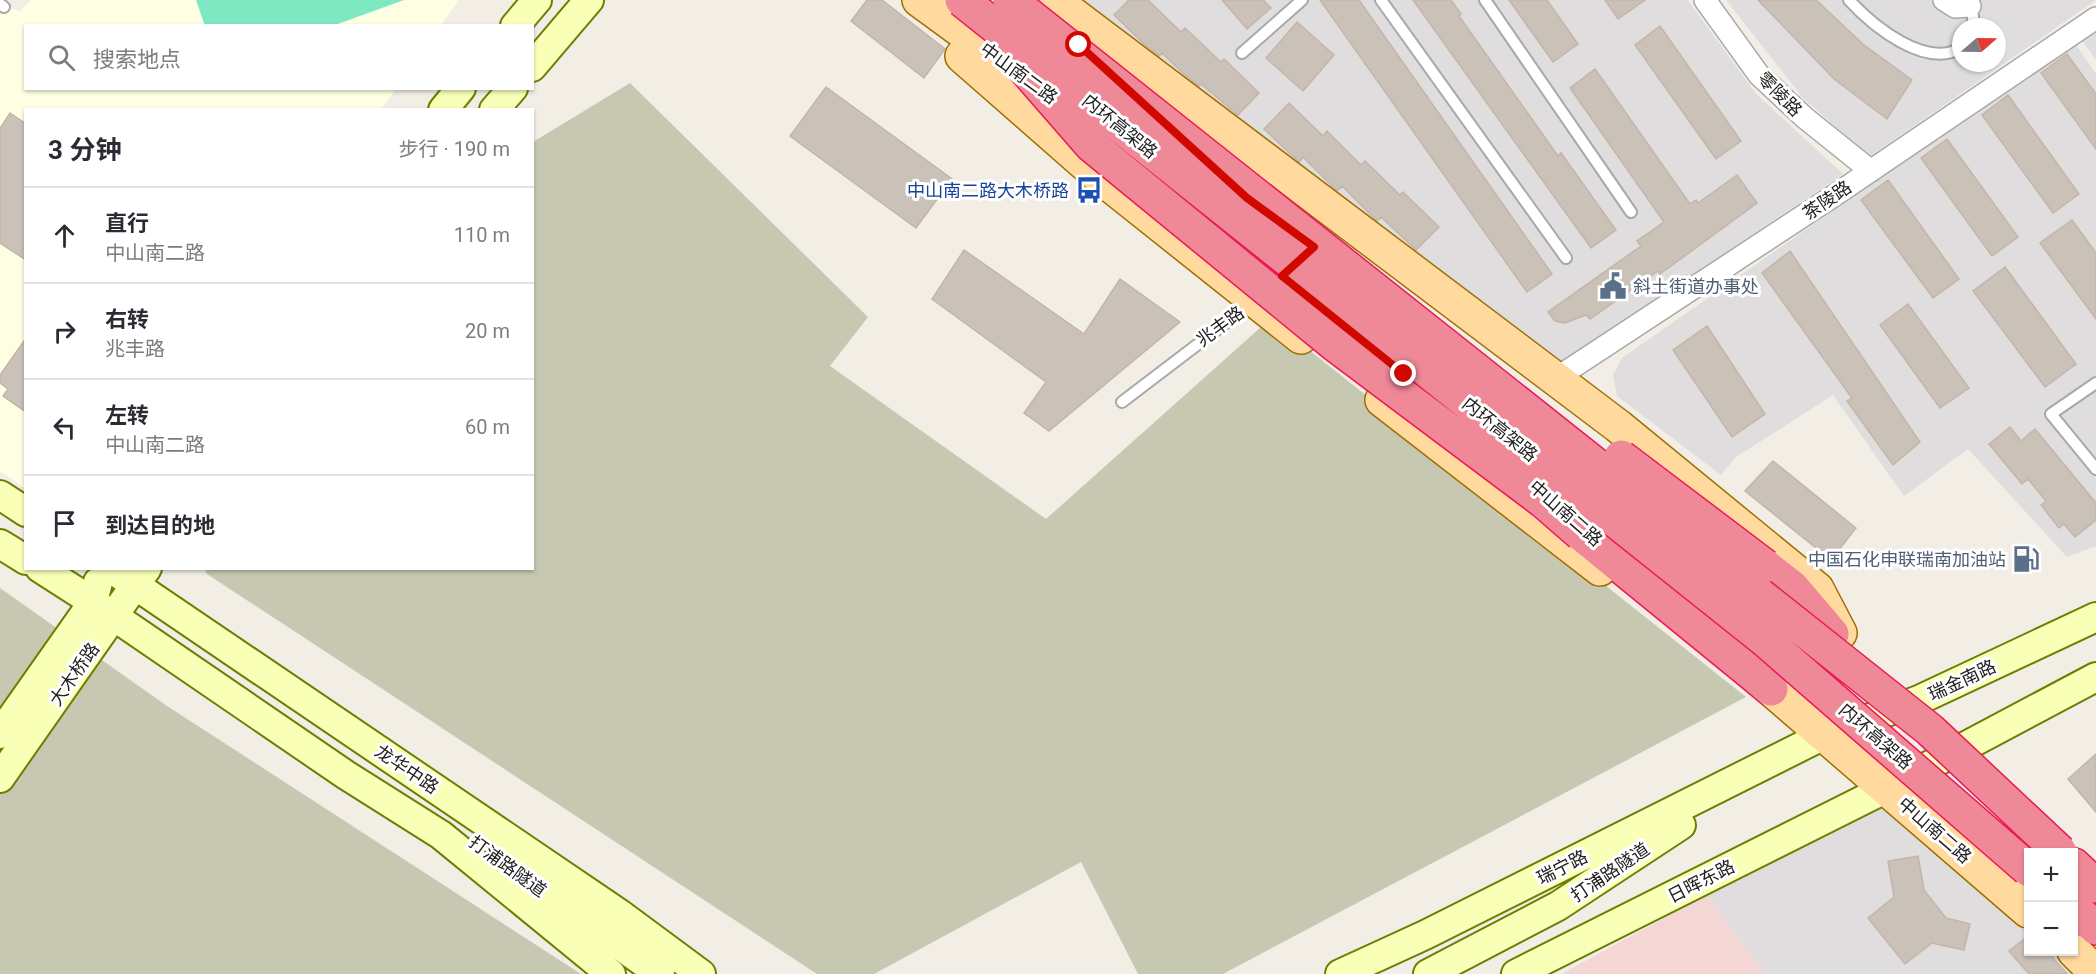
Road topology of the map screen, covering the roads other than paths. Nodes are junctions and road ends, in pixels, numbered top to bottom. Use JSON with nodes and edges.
{"nodes":[{"id":1,"x":537,"y":0,"type":"edge"},
{"id":2,"x":589,"y":0,"type":"edge"},
{"id":3,"x":897,"y":0,"type":"edge"},
{"id":4,"x":919,"y":0,"type":"edge"},
{"id":5,"x":1010,"y":0,"type":"edge"},
{"id":6,"x":1015,"y":0,"type":"edge"},
{"id":7,"x":1027,"y":0,"type":"edge"},
{"id":8,"x":1054,"y":0,"type":"edge"},
{"id":9,"x":1302,"y":0,"type":"edge"},
{"id":10,"x":1381,"y":0,"type":"edge"},
{"id":11,"x":1485,"y":0,"type":"edge"},
{"id":12,"x":1706,"y":0,"type":"edge"},
{"id":13,"x":1849,"y":0,"type":"edge"},
{"id":14,"x":1944,"y":0,"type":"edge"},
{"id":15,"x":964,"y":2,"type":"edge"},
{"id":16,"x":1970,"y":11,"type":"edge"},
{"id":17,"x":2096,"y":18,"type":"edge"},
{"id":18,"x":517,"y":24,"type":"edge"},
{"id":19,"x":1242,"y":53,"type":"dead end"},
{"id":20,"x":1952,"y":53,"type":"edge"},
{"id":21,"x":534,"y":65,"type":"edge"},
{"id":22,"x":459,"y":90,"type":"edge"},
{"id":23,"x":511,"y":90,"type":"edge"},
{"id":24,"x":445,"y":108,"type":"edge"},
{"id":25,"x":496,"y":108,"type":"edge"},
{"id":26,"x":1871,"y":171,"type":"junction"},
{"id":27,"x":1631,"y":212,"type":"dead end"},
{"id":28,"x":1314,"y":247,"type":"junction"},
{"id":29,"x":1566,"y":258,"type":"dead end"},
{"id":30,"x":1282,"y":276,"type":"junction"},
{"id":31,"x":1255,"y":301,"type":"junction"},
{"id":32,"x":1555,"y":379,"type":"junction"},
{"id":33,"x":2096,"y":383,"type":"edge"},
{"id":34,"x":1122,"y":402,"type":"dead end"},
{"id":35,"x":2096,"y":469,"type":"edge"},
{"id":36,"x":0,"y":495,"type":"edge"},
{"id":37,"x":24,"y":511,"type":"edge"},
{"id":38,"x":0,"y":544,"type":"edge"},
{"id":39,"x":24,"y":559,"type":"edge"},
{"id":40,"x":43,"y":570,"type":"edge"},
{"id":41,"x":101,"y":570,"type":"edge"},
{"id":42,"x":117,"y":570,"type":"edge"},
{"id":43,"x":141,"y":577,"type":"edge"},
{"id":44,"x":104,"y":609,"type":"junction"},
{"id":45,"x":2096,"y":617,"type":"edge"},
{"id":46,"x":1840,"y":640,"type":"junction"},
{"id":47,"x":2096,"y":677,"type":"edge"},
{"id":48,"x":1771,"y":689,"type":"junction"},
{"id":49,"x":1919,"y":700,"type":"junction"},
{"id":50,"x":0,"y":734,"type":"edge"},
{"id":51,"x":1824,"y":735,"type":"junction"},
{"id":52,"x":1965,"y":746,"type":"junction"},
{"id":53,"x":1783,"y":757,"type":"junction"},
{"id":54,"x":346,"y":775,"type":"junction"},
{"id":55,"x":0,"y":778,"type":"edge"},
{"id":56,"x":1887,"y":788,"type":"junction"},
{"id":57,"x":2056,"y":848,"type":"edge"},
{"id":58,"x":2024,"y":866,"type":"edge"},
{"id":59,"x":2096,"y":866,"type":"edge"},
{"id":60,"x":2078,"y":870,"type":"edge"},
{"id":61,"x":2096,"y":886,"type":"edge"},
{"id":62,"x":2024,"y":908,"type":"edge"},
{"id":63,"x":2078,"y":912,"type":"edge"},
{"id":64,"x":2096,"y":928,"type":"edge"},
{"id":65,"x":2078,"y":956,"type":"edge"},
{"id":66,"x":2096,"y":973,"type":"edge"},
{"id":67,"x":611,"y":974,"type":"edge"},
{"id":68,"x":660,"y":974,"type":"edge"},
{"id":69,"x":701,"y":974,"type":"edge"},
{"id":70,"x":1340,"y":974,"type":"edge"},
{"id":71,"x":1428,"y":974,"type":"edge"},
{"id":72,"x":1516,"y":974,"type":"edge"}],
"edges":[{"from":1,"to":18,"type":"main road"},
{"from":2,"to":21,"type":"main road"},
{"from":3,"to":31,"type":"main road","name":"中山南二路"},
{"from":4,"to":30,"type":"main road","name":"中山南二路"},
{"from":5,"to":57,"type":"highway","name":"内环高架路","bridge":true},
{"from":6,"to":46,"type":"highway","bridge":true},
{"from":7,"to":28,"type":"main road"},
{"from":8,"to":32,"type":"main road"},
{"from":9,"to":19,"type":"lane"},
{"from":10,"to":29,"type":"lane"},
{"from":11,"to":27,"type":"lane"},
{"from":12,"to":26,"type":"street","name":"零陵路"},
{"from":13,"to":20,"type":"lane"},
{"from":14,"to":16,"type":"street"},
{"from":15,"to":48,"type":"highway","bridge":true},
{"from":15,"to":58,"type":"highway","name":"内环高架路","bridge":true},
{"from":17,"to":26,"type":"street","name":"茶陵路"},
{"from":22,"to":24,"type":"main road"},
{"from":23,"to":25,"type":"main road"},
{"from":26,"to":32,"type":"street","name":"茶陵路"},
{"from":28,"to":30,"type":"lane","name":"兆丰路"},
{"from":28,"to":46,"type":"main road"},
{"from":30,"to":31,"type":"lane","name":"兆丰路"},
{"from":30,"to":48,"type":"main road","name":"中山南二路"},
{"from":31,"to":34,"type":"lane","name":"兆丰路"},
{"from":31,"to":48,"type":"main road","name":"中山南二路"},
{"from":32,"to":46,"type":"main road"},
{"from":33,"to":35,"type":"lane"},
{"from":36,"to":37,"type":"main road"},
{"from":38,"to":39,"type":"main road"},
{"from":40,"to":44,"type":"main road","name":"龙华中路"},
{"from":41,"to":44,"type":"main road","name":"大木桥路"},
{"from":42,"to":43,"type":"main road","name":"龙华中路"},
{"from":43,"to":44,"type":"main road","name":"大木桥路"},
{"from":43,"to":69,"type":"main road","name":"龙华中路"},
{"from":44,"to":50,"type":"main road","name":"大木桥路"},
{"from":44,"to":54,"type":"main road","name":"龙华中路"},
{"from":44,"to":55,"type":"main road","name":"大木桥路"},
{"from":45,"to":49,"type":"main road","name":"瑞金南路"},
{"from":46,"to":49,"type":"main road"},
{"from":47,"to":52,"type":"main road"},
{"from":48,"to":51,"type":"main road","name":"中山南二路"},
{"from":49,"to":51,"type":"main road","name":"瑞金南路"},
{"from":49,"to":52,"type":"main road"},
{"from":51,"to":53,"type":"main road"},
{"from":51,"to":56,"type":"main road","name":"中山南二路"},
{"from":52,"to":56,"type":"main road"},
{"from":52,"to":59,"type":"main road"},
{"from":53,"to":70,"type":"main road","name":"瑞宁路"},
{"from":53,"to":71,"type":"main road","name":"打浦路隧道"},
{"from":54,"to":67,"type":"main road","name":"龙华中路"},
{"from":54,"to":68,"type":"main road","name":"打浦路隧道"},
{"from":56,"to":62,"type":"main road","name":"中山南二路"},
{"from":56,"to":72,"type":"main road","name":"日晖东路"},
{"from":60,"to":61,"type":"highway"},
{"from":63,"to":64,"type":"highway"},
{"from":65,"to":66,"type":"main road"}]}
